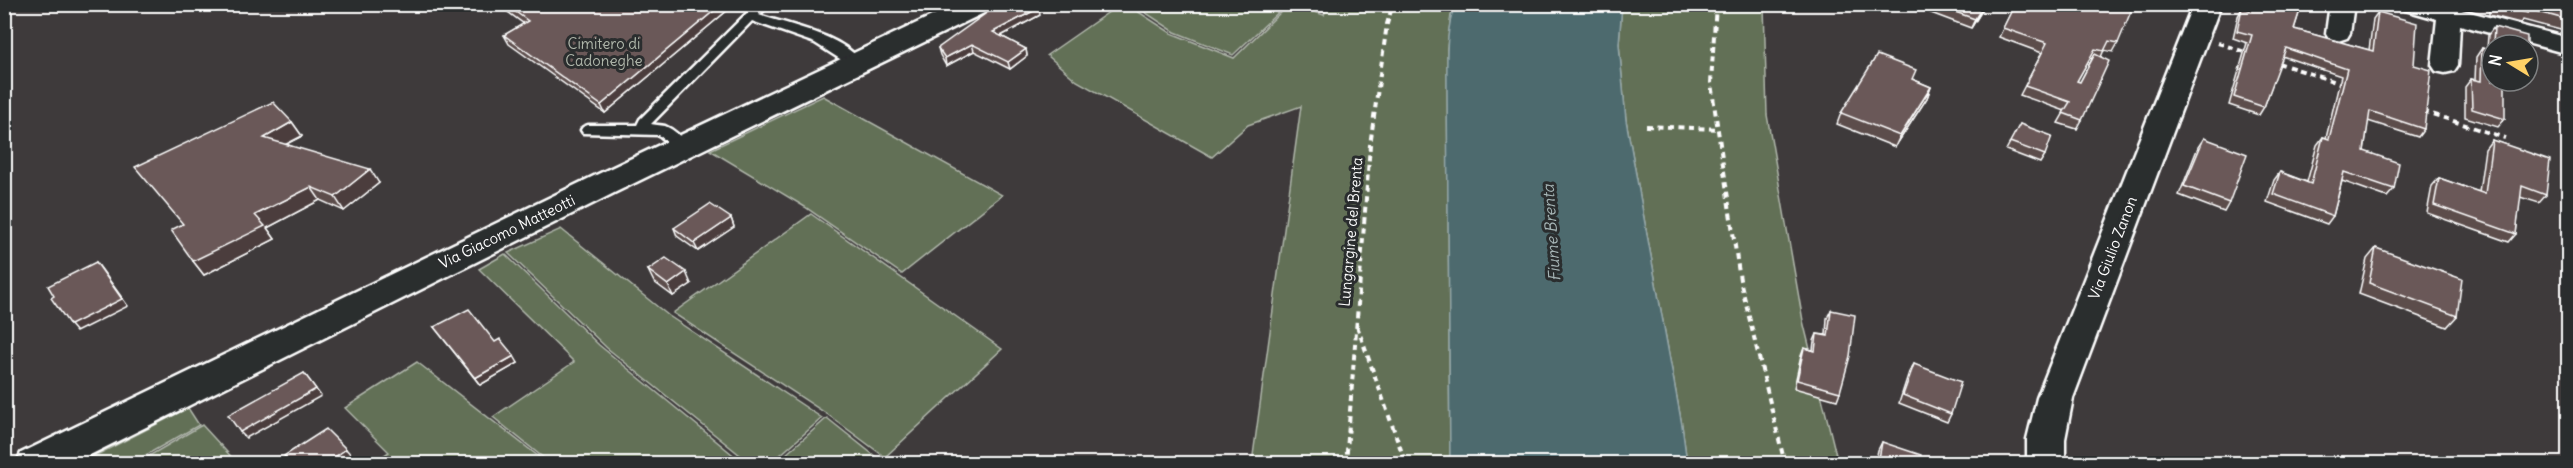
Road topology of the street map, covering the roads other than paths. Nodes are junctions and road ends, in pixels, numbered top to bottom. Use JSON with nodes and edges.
{"nodes":[{"id":1,"x":764,"y":4,"type":"edge"},
{"id":2,"x":980,"y":4,"type":"edge"},
{"id":3,"x":2207,"y":4,"type":"edge"},
{"id":4,"x":2342,"y":4,"type":"edge"},
{"id":5,"x":2410,"y":4,"type":"edge"},
{"id":6,"x":2450,"y":10,"type":"edge"},
{"id":7,"x":750,"y":16,"type":"junction"},
{"id":8,"x":2338,"y":33,"type":"dead end"},
{"id":9,"x":2568,"y":46,"type":"edge"},
{"id":10,"x":856,"y":63,"type":"junction"},
{"id":11,"x":2445,"y":65,"type":"dead end"},
{"id":12,"x":588,"y":130,"type":"dead end"},
{"id":13,"x":642,"y":130,"type":"junction"},
{"id":14,"x":682,"y":147,"type":"junction"},
{"id":15,"x":35,"y":464,"type":"edge"},
{"id":16,"x":2046,"y":464,"type":"edge"}],
"edges":[{"from":1,"to":7,"type":"lane"},
{"from":2,"to":10,"type":"main road","name":"Via Giacomo Matteotti"},
{"from":3,"to":16,"type":"main road","name":"Via Giulio Zanon"},
{"from":4,"to":8,"type":"street"},
{"from":5,"to":6,"type":"street"},
{"from":6,"to":9,"type":"street"},
{"from":6,"to":11,"type":"street"},
{"from":7,"to":10,"type":"lane"},
{"from":7,"to":13,"type":"lane"},
{"from":10,"to":14,"type":"main road","name":"Via Giacomo Matteotti"},
{"from":12,"to":13,"type":"lane"},
{"from":13,"to":14,"type":"lane"},
{"from":14,"to":15,"type":"main road","name":"Via Giacomo Matteotti"}]}
